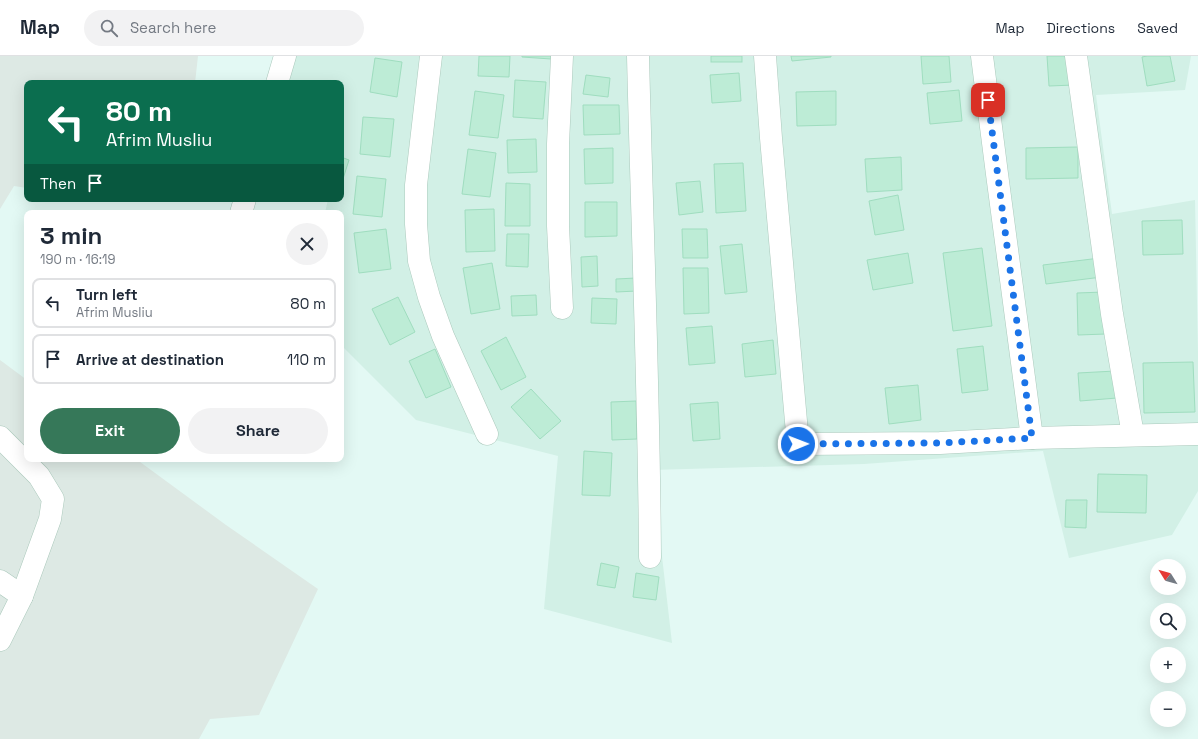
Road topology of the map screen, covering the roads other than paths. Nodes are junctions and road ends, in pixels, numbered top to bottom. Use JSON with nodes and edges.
{"nodes":[{"id":1,"x":285,"y":56,"type":"edge"},
{"id":2,"x":431,"y":56,"type":"edge"},
{"id":3,"x":562,"y":56,"type":"edge"},
{"id":4,"x":638,"y":56,"type":"edge"},
{"id":5,"x":765,"y":56,"type":"edge"},
{"id":6,"x":982,"y":56,"type":"edge"},
{"id":7,"x":1076,"y":56,"type":"edge"},
{"id":8,"x":278,"y":80,"type":"edge"},
{"id":9,"x":562,"y":308,"type":"dead end"},
{"id":10,"x":487,"y":434,"type":"dead end"},
{"id":11,"x":1198,"y":434,"type":"edge"},
{"id":12,"x":1133,"y":435,"type":"junction"},
{"id":13,"x":0,"y":437,"type":"edge"},
{"id":14,"x":1032,"y":438,"type":"junction"},
{"id":15,"x":24,"y":461,"type":"edge"},
{"id":16,"x":25,"y":462,"type":"edge"},
{"id":17,"x":650,"y":557,"type":"dead end"},
{"id":18,"x":0,"y":581,"type":"edge"},
{"id":19,"x":22,"y":596,"type":"junction"},
{"id":20,"x":0,"y":640,"type":"edge"}],
"edges":[{"from":1,"to":8,"type":"street"},
{"from":2,"to":10,"type":"street"},
{"from":3,"to":9,"type":"street"},
{"from":4,"to":17,"type":"street"},
{"from":5,"to":14,"type":"street"},
{"from":6,"to":14,"type":"street"},
{"from":7,"to":12,"type":"street"},
{"from":11,"to":12,"type":"street"},
{"from":12,"to":14,"type":"street"},
{"from":13,"to":15,"type":"street"},
{"from":16,"to":19,"type":"street"},
{"from":18,"to":19,"type":"street"},
{"from":19,"to":20,"type":"street"}]}
